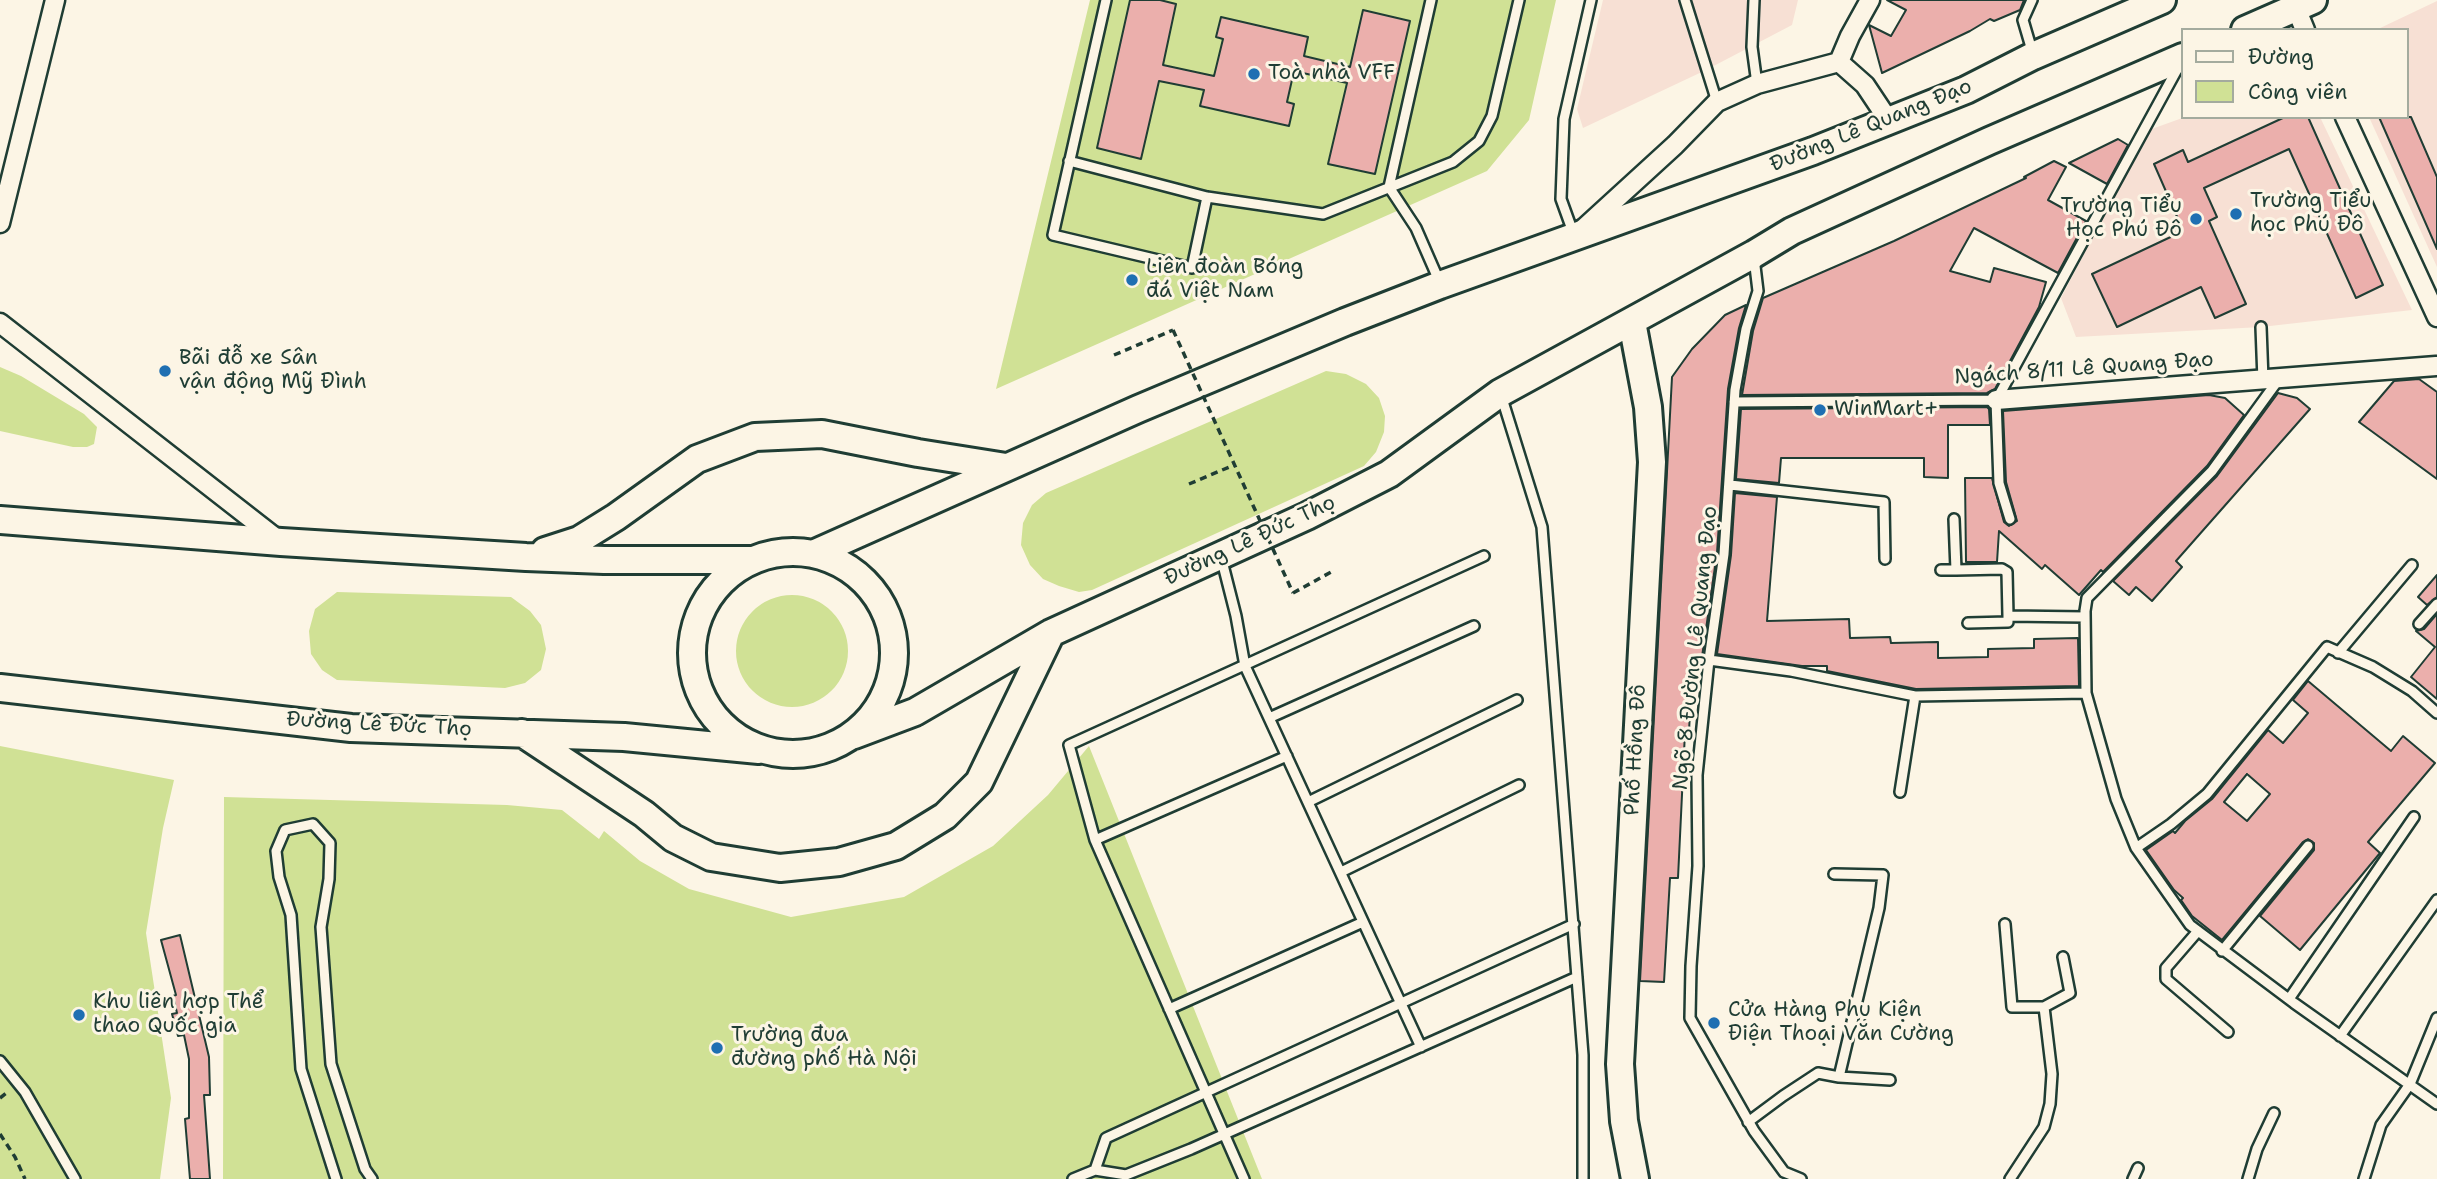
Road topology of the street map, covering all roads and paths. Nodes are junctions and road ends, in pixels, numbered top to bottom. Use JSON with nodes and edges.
{"nodes":[{"id":1,"x":55,"y":0,"type":"edge"},
{"id":2,"x":1106,"y":0,"type":"edge"},
{"id":3,"x":1431,"y":0,"type":"edge"},
{"id":4,"x":1519,"y":0,"type":"edge"},
{"id":5,"x":1591,"y":0,"type":"edge"},
{"id":6,"x":1685,"y":0,"type":"edge"},
{"id":7,"x":1754,"y":0,"type":"edge"},
{"id":8,"x":1870,"y":0,"type":"edge"},
{"id":9,"x":2032,"y":0,"type":"edge"},
{"id":10,"x":2162,"y":0,"type":"edge"},
{"id":11,"x":2305,"y":13,"type":"edge"},
{"id":12,"x":2252,"y":28,"type":"edge"},
{"id":13,"x":2033,"y":56,"type":"junction"},
{"id":14,"x":2182,"y":58,"type":"edge"},
{"id":15,"x":2182,"y":60,"type":"edge"},
{"id":16,"x":1839,"y":62,"type":"junction"},
{"id":17,"x":1757,"y":84,"type":"junction"},
{"id":18,"x":1717,"y":102,"type":"junction"},
{"id":19,"x":2346,"y":119,"type":"edge"},
{"id":20,"x":1889,"y":121,"type":"junction"},
{"id":21,"x":1069,"y":161,"type":"junction"},
{"id":22,"x":1389,"y":187,"type":"junction"},
{"id":23,"x":1207,"y":197,"type":"junction"},
{"id":24,"x":0,"y":223,"type":"edge"},
{"id":25,"x":1574,"y":236,"type":"junction"},
{"id":26,"x":1754,"y":254,"type":"junction"},
{"id":27,"x":1440,"y":285,"type":"junction"},
{"id":28,"x":2437,"y":317,"type":"edge"},
{"id":29,"x":1632,"y":322,"type":"junction"},
{"id":30,"x":0,"y":323,"type":"edge"},
{"id":31,"x":2261,"y":327,"type":"dead end"},
{"id":32,"x":1114,"y":355,"type":"dead end"},
{"id":33,"x":2437,"y":366,"type":"edge"},
{"id":34,"x":2271,"y":380,"type":"junction"},
{"id":35,"x":1500,"y":393,"type":"junction"},
{"id":36,"x":1996,"y":400,"type":"junction"},
{"id":37,"x":1734,"y":402,"type":"junction"},
{"id":38,"x":1234,"y":465,"type":"junction"},
{"id":39,"x":1006,"y":467,"type":"junction"},
{"id":40,"x":1189,"y":484,"type":"dead end"},
{"id":41,"x":1730,"y":485,"type":"junction"},
{"id":42,"x":1954,"y":519,"type":"dead end"},
{"id":43,"x":2010,"y":519,"type":"dead end"},
{"id":44,"x":0,"y":520,"type":"edge"},
{"id":45,"x":281,"y":542,"type":"junction"},
{"id":46,"x":815,"y":553,"type":"junction"},
{"id":47,"x":1220,"y":555,"type":"junction"},
{"id":48,"x":526,"y":556,"type":"junction"},
{"id":49,"x":1485,"y":556,"type":"dead end"},
{"id":50,"x":1885,"y":559,"type":"dead end"},
{"id":51,"x":750,"y":560,"type":"junction"},
{"id":52,"x":2412,"y":565,"type":"dead end"},
{"id":53,"x":1941,"y":570,"type":"dead end"},
{"id":54,"x":1956,"y":570,"type":"junction"},
{"id":55,"x":1333,"y":571,"type":"dead end"},
{"id":56,"x":2437,"y":604,"type":"edge"},
{"id":57,"x":2008,"y":617,"type":"junction"},
{"id":58,"x":2085,"y":617,"type":"junction"},
{"id":59,"x":1968,"y":623,"type":"dead end"},
{"id":60,"x":2419,"y":624,"type":"dead end"},
{"id":61,"x":1474,"y":626,"type":"dead end"},
{"id":62,"x":1051,"y":634,"type":"junction"},
{"id":63,"x":2338,"y":653,"type":"junction"},
{"id":64,"x":1709,"y":660,"type":"junction"},
{"id":65,"x":1245,"y":666,"type":"junction"},
{"id":66,"x":0,"y":688,"type":"edge"},
{"id":67,"x":2086,"y":693,"type":"junction"},
{"id":68,"x":1914,"y":696,"type":"junction"},
{"id":69,"x":1517,"y":700,"type":"dead end"},
{"id":70,"x":2437,"y":713,"type":"edge"},
{"id":71,"x":1269,"y":718,"type":"junction"},
{"id":72,"x":521,"y":732,"type":"junction"},
{"id":73,"x":854,"y":735,"type":"junction"},
{"id":74,"x":759,"y":750,"type":"junction"},
{"id":75,"x":1287,"y":756,"type":"junction"},
{"id":76,"x":1519,"y":785,"type":"dead end"},
{"id":77,"x":1900,"y":792,"type":"dead end"},
{"id":78,"x":1308,"y":802,"type":"junction"},
{"id":79,"x":2414,"y":817,"type":"dead end"},
{"id":80,"x":1095,"y":841,"type":"junction"},
{"id":81,"x":2308,"y":846,"type":"dead end"},
{"id":82,"x":2136,"y":848,"type":"junction"},
{"id":83,"x":1341,"y":872,"type":"junction"},
{"id":84,"x":1834,"y":874,"type":"dead end"},
{"id":85,"x":2437,"y":900,"type":"edge"},
{"id":86,"x":1363,"y":922,"type":"junction"},
{"id":87,"x":1574,"y":924,"type":"junction"},
{"id":88,"x":2005,"y":924,"type":"dead end"},
{"id":89,"x":2198,"y":932,"type":"junction"},
{"id":90,"x":2222,"y":951,"type":"junction"},
{"id":91,"x":2063,"y":957,"type":"dead end"},
{"id":92,"x":1577,"y":977,"type":"junction"},
{"id":93,"x":2289,"y":999,"type":"junction"},
{"id":94,"x":1401,"y":1004,"type":"junction"},
{"id":95,"x":2044,"y":1007,"type":"junction"},
{"id":96,"x":1169,"y":1009,"type":"junction"},
{"id":97,"x":2437,"y":1018,"type":"edge"},
{"id":98,"x":2228,"y":1032,"type":"dead end"},
{"id":99,"x":2340,"y":1036,"type":"junction"},
{"id":100,"x":1421,"y":1047,"type":"junction"},
{"id":101,"x":0,"y":1061,"type":"edge"},
{"id":102,"x":1839,"y":1077,"type":"junction"},
{"id":103,"x":1890,"y":1080,"type":"dead end"},
{"id":104,"x":2410,"y":1084,"type":"junction"},
{"id":105,"x":1206,"y":1093,"type":"junction"},
{"id":106,"x":2437,"y":1104,"type":"edge"},
{"id":107,"x":2274,"y":1113,"type":"dead end"},
{"id":108,"x":1748,"y":1122,"type":"junction"},
{"id":109,"x":0,"y":1134,"type":"edge"},
{"id":110,"x":1224,"y":1135,"type":"junction"},
{"id":111,"x":2138,"y":1168,"type":"dead end"},
{"id":112,"x":1095,"y":1170,"type":"junction"},
{"id":113,"x":25,"y":1179,"type":"edge"},
{"id":114,"x":75,"y":1179,"type":"edge"},
{"id":115,"x":336,"y":1179,"type":"edge"},
{"id":116,"x":372,"y":1179,"type":"edge"},
{"id":117,"x":1073,"y":1179,"type":"edge"},
{"id":118,"x":1244,"y":1179,"type":"edge"},
{"id":119,"x":1583,"y":1179,"type":"edge"},
{"id":120,"x":1634,"y":1179,"type":"edge"},
{"id":121,"x":1801,"y":1179,"type":"edge"},
{"id":122,"x":2010,"y":1179,"type":"edge"},
{"id":123,"x":2133,"y":1179,"type":"edge"},
{"id":124,"x":2248,"y":1179,"type":"edge"},
{"id":125,"x":2364,"y":1179,"type":"edge"}],
"edges":[{"from":1,"to":24,"type":"street"},
{"from":2,"to":21,"type":"lane"},
{"from":3,"to":22,"type":"lane"},
{"from":4,"to":22,"type":"lane"},
{"from":5,"to":25,"type":"lane"},
{"from":6,"to":18,"type":"lane"},
{"from":7,"to":17,"type":"lane"},
{"from":8,"to":16,"type":"street"},
{"from":9,"to":13,"type":"lane"},
{"from":10,"to":13,"type":"main road","name":"Đường Lê Quang Đạo"},
{"from":11,"to":12,"type":"main road"},
{"from":13,"to":20,"type":"main road","name":"Đường Lê Quang Đạo"},
{"from":14,"to":26,"type":"main road"},
{"from":15,"to":36,"type":"lane"},
{"from":16,"to":17,"type":"street"},
{"from":16,"to":20,"type":"street"},
{"from":17,"to":18,"type":"street"},
{"from":18,"to":25,"type":"street"},
{"from":19,"to":28,"type":"street"},
{"from":20,"to":25,"type":"main road","name":"Đường Lê Quang Đạo"},
{"from":21,"to":23,"type":"lane"},
{"from":21,"to":23,"type":"lane"},
{"from":22,"to":23,"type":"lane"},
{"from":22,"to":27,"type":"lane"},
{"from":25,"to":27,"type":"main road"},
{"from":26,"to":29,"type":"main road"},
{"from":26,"to":37,"type":"lane","name":"Ngõ 8 Đường Lê Quang Đạo"},
{"from":27,"to":39,"type":"main road"},
{"from":29,"to":35,"type":"main road","name":"Đường Lê Đức Thọ"},
{"from":29,"to":120,"type":"main road","name":"Phố Hồng Đô"},
{"from":30,"to":45,"type":"street"},
{"from":31,"to":34,"type":"lane"},
{"from":32,"to":38,"type":"path","bridge":true},
{"from":33,"to":34,"type":"street","name":"Ngách 8/11 Lê Quang Đạo"},
{"from":34,"to":36,"type":"street","name":"Ngách 8/11 Lê Quang Đạo"},
{"from":34,"to":58,"type":"lane"},
{"from":35,"to":47,"type":"main road","name":"Đường Lê Đức Thọ"},
{"from":35,"to":87,"type":"lane"},
{"from":36,"to":37,"type":"lane","name":"Ngách 8/11 Lê Quang Đạo"},
{"from":36,"to":43,"type":"lane"},
{"from":37,"to":41,"type":"lane","name":"Ngõ 8 Đường Lê Quang Đạo"},
{"from":38,"to":40,"type":"path"},
{"from":38,"to":55,"type":"path","bridge":true},
{"from":39,"to":46,"type":"main road"},
{"from":39,"to":48,"type":"main road"},
{"from":41,"to":50,"type":"lane"},
{"from":41,"to":64,"type":"lane","name":"Ngõ 8 Đường Lê Quang Đạo"},
{"from":42,"to":54,"type":"lane"},
{"from":44,"to":45,"type":"main road"},
{"from":45,"to":48,"type":"main road"},
{"from":46,"to":51,"type":"main road"},
{"from":46,"to":73,"type":"main road"},
{"from":47,"to":62,"type":"main road","name":"Đường Lê Đức Thọ"},
{"from":47,"to":65,"type":"lane"},
{"from":48,"to":51,"type":"main road"},
{"from":49,"to":65,"type":"lane"},
{"from":51,"to":74,"type":"main road"},
{"from":52,"to":63,"type":"lane"},
{"from":53,"to":54,"type":"lane"},
{"from":54,"to":57,"type":"lane"},
{"from":56,"to":60,"type":"lane"},
{"from":57,"to":58,"type":"lane"},
{"from":57,"to":59,"type":"lane"},
{"from":58,"to":67,"type":"lane"},
{"from":61,"to":71,"type":"lane"},
{"from":62,"to":72,"type":"main road"},
{"from":62,"to":73,"type":"main road","name":"Đường Lê Đức Thọ"},
{"from":63,"to":70,"type":"lane"},
{"from":63,"to":82,"type":"lane"},
{"from":64,"to":68,"type":"lane"},
{"from":64,"to":108,"type":"lane","name":"Ngõ 8 Đường Lê Quang Đạo"},
{"from":65,"to":71,"type":"lane"},
{"from":65,"to":80,"type":"lane"},
{"from":66,"to":72,"type":"main road","name":"Đường Lê Đức Thọ"},
{"from":67,"to":68,"type":"lane"},
{"from":67,"to":82,"type":"lane"},
{"from":68,"to":77,"type":"lane"},
{"from":69,"to":78,"type":"lane"},
{"from":71,"to":75,"type":"lane"},
{"from":72,"to":74,"type":"main road","name":"Đường Lê Đức Thọ"},
{"from":73,"to":74,"type":"main road"},
{"from":75,"to":78,"type":"lane"},
{"from":75,"to":80,"type":"lane"},
{"from":76,"to":83,"type":"lane"},
{"from":78,"to":83,"type":"lane"},
{"from":79,"to":93,"type":"lane"},
{"from":80,"to":96,"type":"lane"},
{"from":81,"to":90,"type":"lane"},
{"from":82,"to":89,"type":"lane"},
{"from":83,"to":86,"type":"lane"},
{"from":84,"to":102,"type":"lane"},
{"from":85,"to":99,"type":"lane"},
{"from":86,"to":94,"type":"lane"},
{"from":86,"to":96,"type":"lane"},
{"from":87,"to":92,"type":"lane"},
{"from":87,"to":94,"type":"lane"},
{"from":88,"to":95,"type":"lane"},
{"from":89,"to":90,"type":"lane"},
{"from":89,"to":98,"type":"lane"},
{"from":90,"to":93,"type":"lane"},
{"from":91,"to":95,"type":"lane"},
{"from":92,"to":100,"type":"lane"},
{"from":92,"to":119,"type":"lane"},
{"from":93,"to":99,"type":"lane"},
{"from":94,"to":100,"type":"lane"},
{"from":94,"to":105,"type":"lane"},
{"from":95,"to":122,"type":"lane"},
{"from":96,"to":105,"type":"lane"},
{"from":97,"to":104,"type":"lane"},
{"from":99,"to":104,"type":"lane"},
{"from":100,"to":110,"type":"lane"},
{"from":101,"to":114,"type":"lane"},
{"from":102,"to":103,"type":"lane"},
{"from":102,"to":108,"type":"lane"},
{"from":104,"to":106,"type":"lane"},
{"from":104,"to":125,"type":"lane"},
{"from":105,"to":110,"type":"lane"},
{"from":105,"to":112,"type":"lane"},
{"from":107,"to":124,"type":"lane"},
{"from":108,"to":121,"type":"lane","name":"Ngõ 8 Đường Lê Quang Đạo"},
{"from":109,"to":113,"type":"path"},
{"from":110,"to":112,"type":"lane"},
{"from":110,"to":118,"type":"lane"},
{"from":111,"to":123,"type":"lane"},
{"from":112,"to":117,"type":"lane"},
{"from":115,"to":116,"type":"lane"}]}
